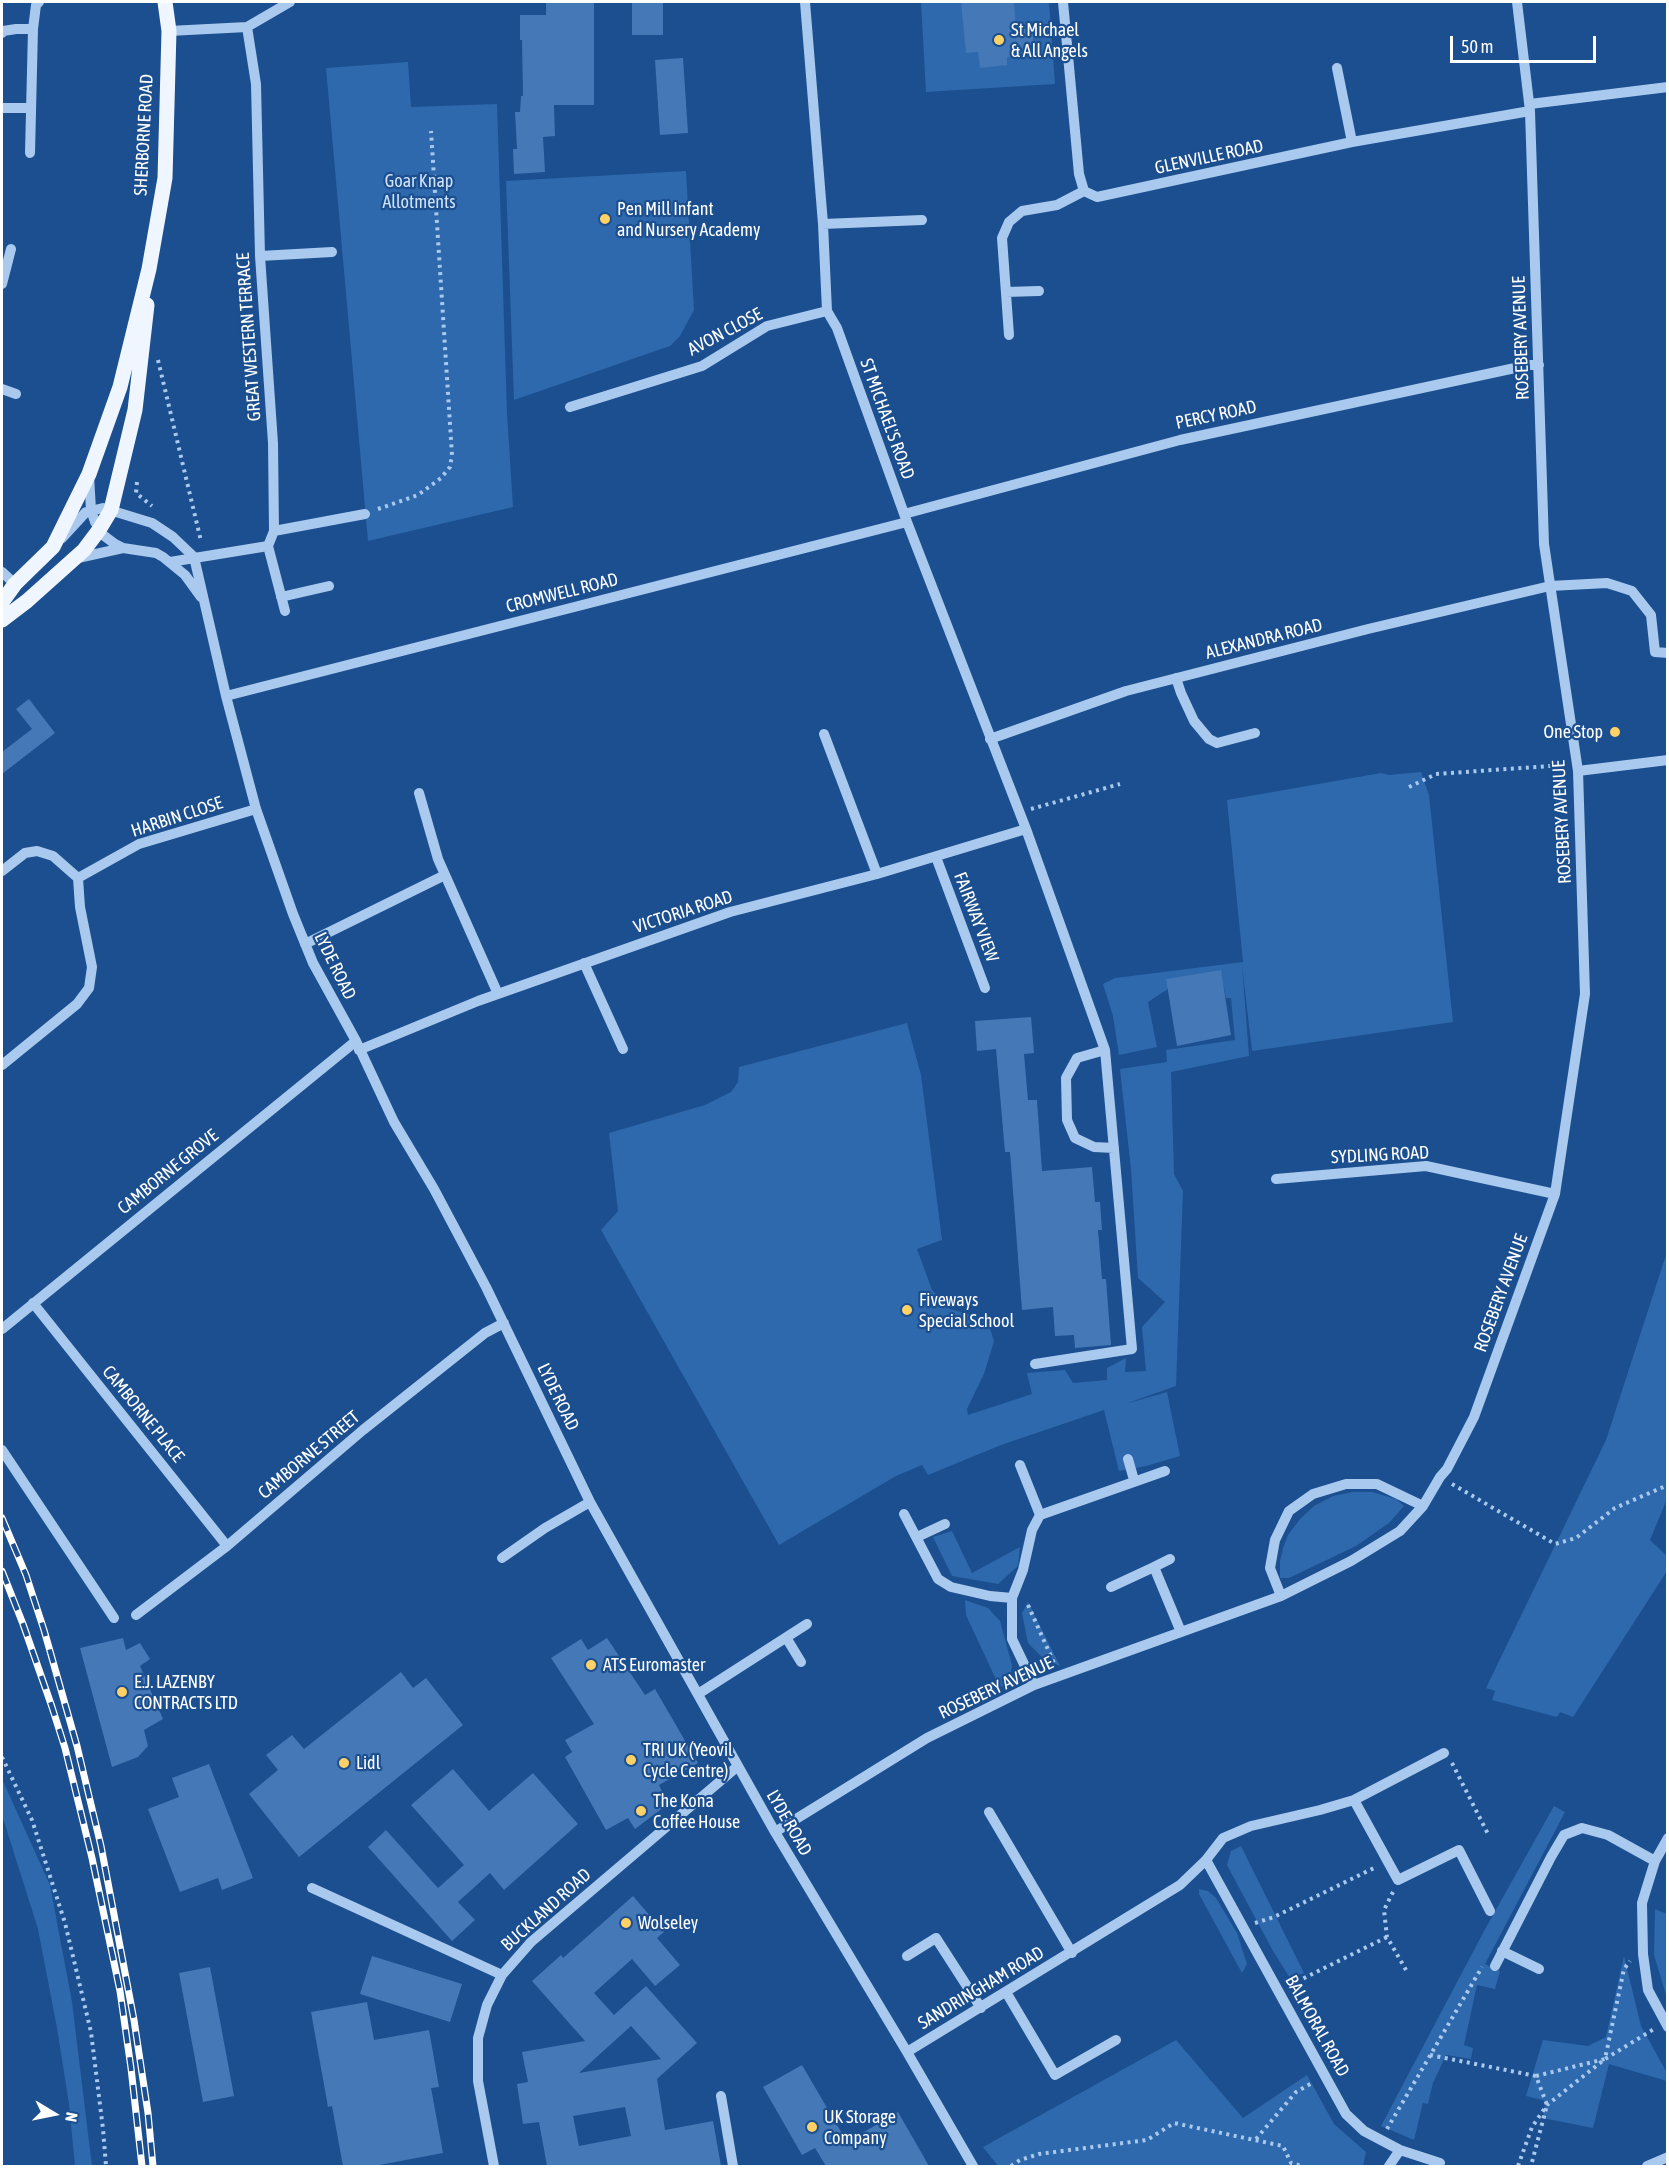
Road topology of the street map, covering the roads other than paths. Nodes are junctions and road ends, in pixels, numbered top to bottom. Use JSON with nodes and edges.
{"nodes":[{"id":1,"x":39,"y":2,"type":"edge"},
{"id":2,"x":165,"y":2,"type":"edge"},
{"id":3,"x":290,"y":2,"type":"edge"},
{"id":4,"x":806,"y":2,"type":"edge"},
{"id":5,"x":1063,"y":2,"type":"edge"},
{"id":6,"x":1517,"y":2,"type":"edge"},
{"id":7,"x":247,"y":27,"type":"junction"},
{"id":8,"x":33,"y":29,"type":"junction"},
{"id":9,"x":169,"y":32,"type":"junction"},
{"id":10,"x":2,"y":33,"type":"edge"},
{"id":11,"x":1337,"y":68,"type":"dead end"},
{"id":12,"x":1668,"y":87,"type":"edge"},
{"id":13,"x":2,"y":108,"type":"edge"},
{"id":14,"x":31,"y":108,"type":"junction"},
{"id":15,"x":1530,"y":108,"type":"junction"},
{"id":16,"x":1352,"y":142,"type":"junction"},
{"id":17,"x":30,"y":153,"type":"dead end"},
{"id":18,"x":1084,"y":191,"type":"junction"},
{"id":19,"x":922,"y":220,"type":"dead end"},
{"id":20,"x":823,"y":224,"type":"junction"},
{"id":21,"x":11,"y":249,"type":"dead end"},
{"id":22,"x":332,"y":252,"type":"dead end"},
{"id":23,"x":260,"y":256,"type":"junction"},
{"id":24,"x":149,"y":269,"type":"junction"},
{"id":25,"x":2,"y":284,"type":"edge"},
{"id":26,"x":1039,"y":291,"type":"dead end"},
{"id":27,"x":1006,"y":292,"type":"junction"},
{"id":28,"x":827,"y":311,"type":"junction"},
{"id":29,"x":1009,"y":334,"type":"dead end"},
{"id":30,"x":1539,"y":365,"type":"junction"},
{"id":31,"x":2,"y":389,"type":"edge"},
{"id":32,"x":16,"y":394,"type":"dead end"},
{"id":33,"x":570,"y":407,"type":"dead end"},
{"id":34,"x":89,"y":474,"type":"junction"},
{"id":35,"x":91,"y":510,"type":"junction"},
{"id":36,"x":111,"y":510,"type":"junction"},
{"id":37,"x":365,"y":514,"type":"road end"},
{"id":38,"x":905,"y":518,"type":"junction"},
{"id":39,"x":99,"y":530,"type":"junction"},
{"id":40,"x":273,"y":531,"type":"junction"},
{"id":41,"x":268,"y":546,"type":"junction"},
{"id":42,"x":53,"y":547,"type":"junction"},
{"id":43,"x":123,"y":548,"type":"junction"},
{"id":44,"x":194,"y":557,"type":"junction"},
{"id":45,"x":72,"y":561,"type":"junction"},
{"id":46,"x":170,"y":562,"type":"junction"},
{"id":47,"x":2,"y":572,"type":"edge"},
{"id":48,"x":15,"y":584,"type":"junction"},
{"id":49,"x":329,"y":586,"type":"dead end"},
{"id":50,"x":1550,"y":586,"type":"junction"},
{"id":51,"x":281,"y":597,"type":"junction"},
{"id":52,"x":2,"y":602,"type":"edge"},
{"id":53,"x":204,"y":603,"type":"junction"},
{"id":54,"x":285,"y":612,"type":"dead end"},
{"id":55,"x":2,"y":620,"type":"edge"},
{"id":56,"x":1668,"y":652,"type":"edge"},
{"id":57,"x":1176,"y":678,"type":"junction"},
{"id":58,"x":226,"y":696,"type":"junction"},
{"id":59,"x":1255,"y":733,"type":"dead end"},
{"id":60,"x":824,"y":734,"type":"dead end"},
{"id":61,"x":990,"y":740,"type":"junction"},
{"id":62,"x":1668,"y":760,"type":"edge"},
{"id":63,"x":1577,"y":768,"type":"junction"},
{"id":64,"x":419,"y":793,"type":"dead end"},
{"id":65,"x":256,"y":809,"type":"junction"},
{"id":66,"x":1026,"y":829,"type":"junction"},
{"id":67,"x":936,"y":857,"type":"junction"},
{"id":68,"x":2,"y":871,"type":"edge"},
{"id":69,"x":877,"y":873,"type":"junction"},
{"id":70,"x":445,"y":875,"type":"junction"},
{"id":71,"x":78,"y":878,"type":"junction"},
{"id":72,"x":306,"y":944,"type":"junction"},
{"id":73,"x":584,"y":963,"type":"junction"},
{"id":74,"x":985,"y":988,"type":"dead end"},
{"id":75,"x":498,"y":994,"type":"junction"},
{"id":76,"x":357,"y":1046,"type":"junction"},
{"id":77,"x":623,"y":1049,"type":"dead end"},
{"id":78,"x":1105,"y":1050,"type":"junction"},
{"id":79,"x":2,"y":1065,"type":"edge"},
{"id":80,"x":1114,"y":1148,"type":"junction"},
{"id":81,"x":1276,"y":1179,"type":"dead end"},
{"id":82,"x":1555,"y":1194,"type":"junction"},
{"id":83,"x":33,"y":1303,"type":"junction"},
{"id":84,"x":504,"y":1323,"type":"junction"},
{"id":85,"x":2,"y":1329,"type":"edge"},
{"id":86,"x":1035,"y":1364,"type":"dead end"},
{"id":87,"x":2,"y":1450,"type":"edge"},
{"id":88,"x":1128,"y":1459,"type":"dead end"},
{"id":89,"x":1020,"y":1465,"type":"dead end"},
{"id":90,"x":1165,"y":1471,"type":"dead end"},
{"id":91,"x":1134,"y":1480,"type":"junction"},
{"id":92,"x":590,"y":1502,"type":"junction"},
{"id":93,"x":1422,"y":1506,"type":"junction"},
{"id":94,"x":904,"y":1514,"type":"dead end"},
{"id":95,"x":1040,"y":1515,"type":"junction"},
{"id":96,"x":945,"y":1524,"type":"dead end"},
{"id":97,"x":917,"y":1537,"type":"junction"},
{"id":98,"x":227,"y":1546,"type":"junction"},
{"id":99,"x":502,"y":1558,"type":"dead end"},
{"id":100,"x":1170,"y":1558,"type":"dead end"},
{"id":101,"x":1154,"y":1567,"type":"junction"},
{"id":102,"x":1111,"y":1587,"type":"dead end"},
{"id":103,"x":1281,"y":1596,"type":"junction"},
{"id":104,"x":1012,"y":1598,"type":"junction"},
{"id":105,"x":136,"y":1615,"type":"dead end"},
{"id":106,"x":114,"y":1618,"type":"dead end"},
{"id":107,"x":807,"y":1624,"type":"dead end"},
{"id":108,"x":1181,"y":1632,"type":"junction"},
{"id":109,"x":787,"y":1639,"type":"junction"},
{"id":110,"x":801,"y":1662,"type":"dead end"},
{"id":111,"x":1034,"y":1685,"type":"junction"},
{"id":112,"x":698,"y":1694,"type":"junction"},
{"id":113,"x":1444,"y":1753,"type":"road end"},
{"id":114,"x":738,"y":1766,"type":"junction"},
{"id":115,"x":1354,"y":1800,"type":"junction"},
{"id":116,"x":989,"y":1812,"type":"dead end"},
{"id":117,"x":775,"y":1832,"type":"junction"},
{"id":118,"x":1668,"y":1838,"type":"edge"},
{"id":119,"x":1206,"y":1860,"type":"junction"},
{"id":120,"x":1655,"y":1861,"type":"junction"},
{"id":121,"x":312,"y":1888,"type":"dead end"},
{"id":122,"x":1490,"y":1911,"type":"dead end"},
{"id":123,"x":1502,"y":1951,"type":"junction"},
{"id":124,"x":1072,"y":1953,"type":"junction"},
{"id":125,"x":907,"y":1956,"type":"dead end"},
{"id":126,"x":1495,"y":1966,"type":"road end"},
{"id":127,"x":1539,"y":1969,"type":"dead end"},
{"id":128,"x":502,"y":1975,"type":"junction"},
{"id":129,"x":1006,"y":1992,"type":"junction"},
{"id":130,"x":981,"y":2008,"type":"junction"},
{"id":131,"x":1666,"y":2025,"type":"edge"},
{"id":132,"x":1116,"y":2040,"type":"dead end"},
{"id":133,"x":907,"y":2052,"type":"junction"},
{"id":134,"x":721,"y":2096,"type":"dead end"},
{"id":135,"x":1400,"y":2150,"type":"junction"},
{"id":136,"x":1668,"y":2157,"type":"edge"},
{"id":137,"x":1440,"y":2163,"type":"dead end"},
{"id":138,"x":494,"y":2166,"type":"edge"},
{"id":139,"x":733,"y":2166,"type":"edge"},
{"id":140,"x":973,"y":2166,"type":"edge"},
{"id":141,"x":1389,"y":2166,"type":"edge"},
{"id":142,"x":1647,"y":2166,"type":"edge"}],
"edges":[{"from":1,"to":8,"type":"street"},
{"from":2,"to":9,"type":"main road","name":"SHERBORNE ROAD"},
{"from":3,"to":7,"type":"street"},
{"from":4,"to":20,"type":"street","name":"ST MICHAEL'S ROAD"},
{"from":5,"to":18,"type":"street"},
{"from":6,"to":15,"type":"street","name":"ROSEBERY AVENUE"},
{"from":7,"to":9,"type":"street"},
{"from":7,"to":23,"type":"street","name":"GREAT WESTERN TERRACE"},
{"from":8,"to":10,"type":"street"},
{"from":8,"to":14,"type":"street"},
{"from":9,"to":24,"type":"main road","name":"SHERBORNE ROAD"},
{"from":11,"to":16,"type":"street"},
{"from":12,"to":15,"type":"street","name":"GLENVILLE ROAD"},
{"from":13,"to":14,"type":"street"},
{"from":14,"to":17,"type":"street"},
{"from":15,"to":16,"type":"street","name":"GLENVILLE ROAD"},
{"from":15,"to":30,"type":"street","name":"ROSEBERY AVENUE"},
{"from":16,"to":18,"type":"street","name":"GLENVILLE ROAD"},
{"from":18,"to":27,"type":"street"},
{"from":19,"to":20,"type":"street"},
{"from":20,"to":28,"type":"street","name":"ST MICHAEL'S ROAD"},
{"from":21,"to":25,"type":"street"},
{"from":22,"to":23,"type":"street"},
{"from":23,"to":40,"type":"street","name":"GREAT WESTERN TERRACE"},
{"from":24,"to":34,"type":"main road","name":"SHERBORNE ROAD"},
{"from":24,"to":36,"type":"main road","name":"SHERBORNE ROAD"},
{"from":26,"to":27,"type":"street"},
{"from":27,"to":29,"type":"street"},
{"from":28,"to":33,"type":"street","name":"AVON CLOSE"},
{"from":28,"to":38,"type":"street","name":"ST MICHAEL'S ROAD"},
{"from":30,"to":38,"type":"street","name":"PERCY ROAD"},
{"from":30,"to":50,"type":"street","name":"ROSEBERY AVENUE"},
{"from":31,"to":32,"type":"street"},
{"from":34,"to":35,"type":"street"},
{"from":34,"to":42,"type":"main road","name":"SHERBORNE ROAD"},
{"from":35,"to":36,"type":"street"},
{"from":35,"to":39,"type":"street"},
{"from":35,"to":42,"type":"street"},
{"from":36,"to":39,"type":"main road","name":"SHERBORNE ROAD"},
{"from":36,"to":44,"type":"street"},
{"from":37,"to":40,"type":"street"},
{"from":38,"to":58,"type":"street","name":"CROMWELL ROAD"},
{"from":38,"to":61,"type":"street","name":"ST MICHAEL'S ROAD"},
{"from":39,"to":43,"type":"street","name":"LYDE ROAD"},
{"from":39,"to":45,"type":"main road","name":"SHERBORNE ROAD"},
{"from":40,"to":41,"type":"street","name":"GREAT WESTERN TERRACE"},
{"from":41,"to":44,"type":"street"},
{"from":41,"to":51,"type":"street"},
{"from":42,"to":48,"type":"main road","name":"SHERBORNE ROAD"},
{"from":43,"to":45,"type":"street","name":"LYDE ROAD"},
{"from":43,"to":46,"type":"street","name":"LYDE ROAD"},
{"from":44,"to":46,"type":"street"},
{"from":44,"to":53,"type":"street","name":"LYDE ROAD"},
{"from":45,"to":55,"type":"main road","name":"SHERBORNE ROAD"},
{"from":46,"to":53,"type":"street","name":"LYDE ROAD"},
{"from":47,"to":48,"type":"street"},
{"from":48,"to":52,"type":"main road","name":"SHERBORNE ROAD"},
{"from":49,"to":51,"type":"street"},
{"from":50,"to":56,"type":"street","name":"ALEXANDRA ROAD"},
{"from":50,"to":57,"type":"street","name":"ALEXANDRA ROAD"},
{"from":50,"to":63,"type":"street","name":"ROSEBERY AVENUE"},
{"from":51,"to":54,"type":"street"},
{"from":53,"to":58,"type":"street","name":"LYDE ROAD"},
{"from":57,"to":59,"type":"street"},
{"from":57,"to":61,"type":"street","name":"ALEXANDRA ROAD"},
{"from":58,"to":65,"type":"street","name":"LYDE ROAD"},
{"from":60,"to":69,"type":"street"},
{"from":61,"to":66,"type":"street","name":"ST MICHAEL'S ROAD"},
{"from":62,"to":63,"type":"street"},
{"from":63,"to":82,"type":"street","name":"ROSEBERY AVENUE"},
{"from":64,"to":70,"type":"street"},
{"from":65,"to":71,"type":"street","name":"HARBIN CLOSE"},
{"from":65,"to":72,"type":"street","name":"LYDE ROAD"},
{"from":66,"to":67,"type":"street","name":"VICTORIA ROAD"},
{"from":66,"to":78,"type":"street","name":"ST MICHAEL'S ROAD"},
{"from":67,"to":69,"type":"street","name":"VICTORIA ROAD"},
{"from":67,"to":74,"type":"street","name":"FAIRWAY VIEW"},
{"from":68,"to":71,"type":"street"},
{"from":69,"to":73,"type":"street","name":"VICTORIA ROAD"},
{"from":70,"to":72,"type":"street"},
{"from":70,"to":75,"type":"street"},
{"from":71,"to":79,"type":"street"},
{"from":72,"to":76,"type":"street","name":"LYDE ROAD"},
{"from":73,"to":75,"type":"street","name":"VICTORIA ROAD"},
{"from":73,"to":77,"type":"street"},
{"from":75,"to":76,"type":"street","name":"VICTORIA ROAD"},
{"from":76,"to":83,"type":"street","name":"CAMBORNE GROVE"},
{"from":76,"to":84,"type":"street","name":"LYDE ROAD"},
{"from":78,"to":80,"type":"street","name":"ST MICHAEL'S ROAD"},
{"from":78,"to":80,"type":"street"},
{"from":80,"to":86,"type":"street","name":"ST MICHAEL'S ROAD"},
{"from":81,"to":82,"type":"street","name":"SYDLING ROAD"},
{"from":82,"to":93,"type":"street","name":"ROSEBERY AVENUE"},
{"from":83,"to":85,"type":"street","name":"CAMBORNE GROVE"},
{"from":83,"to":98,"type":"street","name":"CAMBORNE PLACE"},
{"from":84,"to":92,"type":"street","name":"LYDE ROAD"},
{"from":84,"to":98,"type":"street","name":"CAMBORNE STREET"},
{"from":87,"to":106,"type":"street"},
{"from":88,"to":91,"type":"street"},
{"from":89,"to":95,"type":"street"},
{"from":90,"to":91,"type":"street"},
{"from":91,"to":95,"type":"street"},
{"from":92,"to":99,"type":"street"},
{"from":92,"to":112,"type":"street","name":"LYDE ROAD"},
{"from":93,"to":103,"type":"street","name":"ROSEBERY AVENUE"},
{"from":93,"to":103,"type":"street"},
{"from":94,"to":97,"type":"street"},
{"from":95,"to":104,"type":"street"},
{"from":96,"to":97,"type":"street"},
{"from":97,"to":104,"type":"street"},
{"from":98,"to":105,"type":"street","name":"CAMBORNE STREET"},
{"from":100,"to":101,"type":"street"},
{"from":101,"to":102,"type":"street"},
{"from":101,"to":108,"type":"street"},
{"from":103,"to":108,"type":"street","name":"ROSEBERY AVENUE"},
{"from":104,"to":111,"type":"street"},
{"from":107,"to":109,"type":"street"},
{"from":108,"to":111,"type":"street","name":"ROSEBERY AVENUE"},
{"from":109,"to":110,"type":"street"},
{"from":109,"to":112,"type":"street"},
{"from":111,"to":117,"type":"street","name":"ROSEBERY AVENUE"},
{"from":112,"to":114,"type":"street","name":"LYDE ROAD"},
{"from":113,"to":115,"type":"street","name":"SANDRINGHAM ROAD"},
{"from":114,"to":117,"type":"street","name":"LYDE ROAD"},
{"from":114,"to":128,"type":"street","name":"BUCKLAND ROAD"},
{"from":115,"to":119,"type":"street","name":"SANDRINGHAM ROAD"},
{"from":115,"to":122,"type":"street"},
{"from":116,"to":124,"type":"street","name":"SANDRINGHAM ROAD"},
{"from":117,"to":133,"type":"street","name":"LYDE ROAD"},
{"from":118,"to":120,"type":"street"},
{"from":119,"to":124,"type":"street","name":"SANDRINGHAM ROAD"},
{"from":119,"to":135,"type":"street","name":"BALMORAL ROAD"},
{"from":120,"to":123,"type":"street"},
{"from":120,"to":131,"type":"street"},
{"from":121,"to":128,"type":"street"},
{"from":123,"to":126,"type":"street"},
{"from":123,"to":127,"type":"street"},
{"from":124,"to":129,"type":"street","name":"SANDRINGHAM ROAD"},
{"from":125,"to":130,"type":"street"},
{"from":128,"to":138,"type":"street","name":"BUCKLAND ROAD"},
{"from":129,"to":130,"type":"street","name":"SANDRINGHAM ROAD"},
{"from":129,"to":132,"type":"street"},
{"from":130,"to":133,"type":"street","name":"SANDRINGHAM ROAD"},
{"from":133,"to":140,"type":"street","name":"LYDE ROAD"},
{"from":134,"to":139,"type":"street"},
{"from":135,"to":137,"type":"street","name":"BALMORAL ROAD"},
{"from":135,"to":141,"type":"street"},
{"from":136,"to":142,"type":"street"}]}
